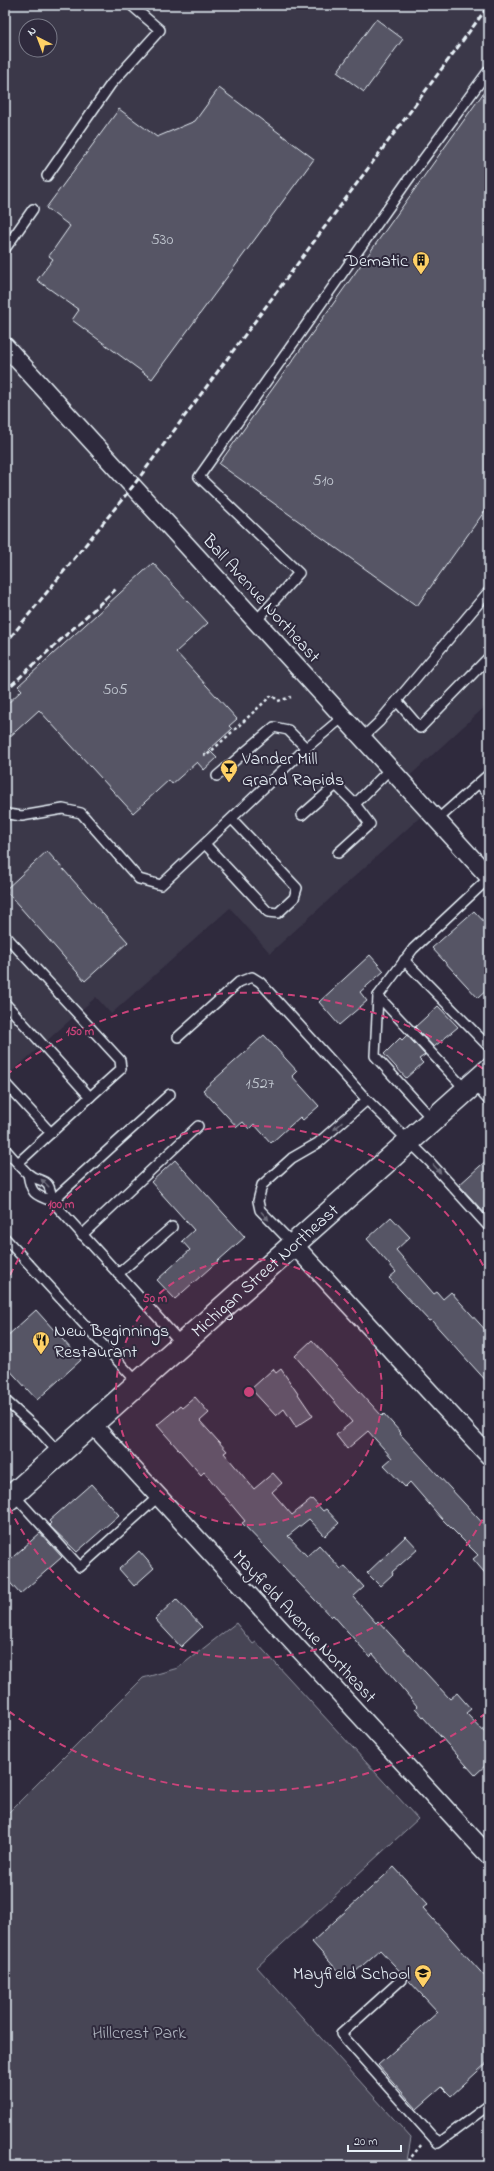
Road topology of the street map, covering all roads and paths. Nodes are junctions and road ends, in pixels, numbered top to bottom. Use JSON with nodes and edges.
{"nodes":[{"id":1,"x":131,"y":5,"type":"edge"},
{"id":2,"x":489,"y":70,"type":"edge"},
{"id":3,"x":46,"y":176,"type":"dead end"},
{"id":4,"x":33,"y":209,"type":"dead end"},
{"id":5,"x":5,"y":249,"type":"edge"},
{"id":6,"x":5,"y":346,"type":"edge"},
{"id":7,"x":489,"y":591,"type":"edge"},
{"id":8,"x":256,"y":621,"type":"junction"},
{"id":9,"x":489,"y":657,"type":"edge"},
{"id":10,"x":291,"y":697,"type":"dead end"},
{"id":11,"x":397,"y":701,"type":"junction"},
{"id":12,"x":343,"y":717,"type":"junction"},
{"id":13,"x":362,"y":738,"type":"junction"},
{"id":14,"x":306,"y":748,"type":"junction"},
{"id":15,"x":204,"y":753,"type":"dead end"},
{"id":16,"x":390,"y":769,"type":"junction"},
{"id":17,"x":489,"y":774,"type":"edge"},
{"id":18,"x":217,"y":776,"type":"dead end"},
{"id":19,"x":479,"y":784,"type":"junction"},
{"id":20,"x":489,"y":795,"type":"edge"},
{"id":21,"x":355,"y":804,"type":"junction"},
{"id":22,"x":5,"y":812,"type":"edge"},
{"id":23,"x":302,"y":815,"type":"dead end"},
{"id":24,"x":232,"y":819,"type":"junction"},
{"id":25,"x":437,"y":820,"type":"junction"},
{"id":26,"x":205,"y":844,"type":"junction"},
{"id":27,"x":338,"y":853,"type":"dead end"},
{"id":28,"x":489,"y":877,"type":"edge"},
{"id":29,"x":5,"y":935,"type":"edge"},
{"id":30,"x":404,"y":960,"type":"junction"},
{"id":31,"x":378,"y":996,"type":"junction"},
{"id":32,"x":5,"y":1003,"type":"edge"},
{"id":33,"x":178,"y":1037,"type":"dead end"},
{"id":34,"x":489,"y":1047,"type":"edge"},
{"id":35,"x":476,"y":1082,"type":"edge"},
{"id":36,"x":5,"y":1083,"type":"edge"},
{"id":37,"x":170,"y":1094,"type":"dead end"},
{"id":38,"x":90,"y":1097,"type":"junction"},
{"id":39,"x":367,"y":1100,"type":"junction"},
{"id":40,"x":489,"y":1101,"type":"edge"},
{"id":41,"x":433,"y":1120,"type":"junction"},
{"id":42,"x":198,"y":1126,"type":"dead end"},
{"id":43,"x":51,"y":1133,"type":"junction"},
{"id":44,"x":410,"y":1141,"type":"junction"},
{"id":45,"x":5,"y":1149,"type":"edge"},
{"id":46,"x":18,"y":1163,"type":"junction"},
{"id":47,"x":28,"y":1174,"type":"junction"},
{"id":48,"x":52,"y":1201,"type":"junction"},
{"id":49,"x":172,"y":1227,"type":"dead end"},
{"id":50,"x":489,"y":1227,"type":"edge"},
{"id":51,"x":82,"y":1235,"type":"junction"},
{"id":52,"x":5,"y":1238,"type":"edge"},
{"id":53,"x":294,"y":1244,"type":"junction"},
{"id":54,"x":118,"y":1274,"type":"junction"},
{"id":55,"x":182,"y":1344,"type":"junction"},
{"id":56,"x":138,"y":1383,"type":"junction"},
{"id":57,"x":5,"y":1400,"type":"edge"},
{"id":58,"x":92,"y":1424,"type":"junction"},
{"id":59,"x":59,"y":1453,"type":"junction"},
{"id":60,"x":489,"y":1456,"type":"edge"},
{"id":61,"x":159,"y":1496,"type":"junction"},
{"id":62,"x":9,"y":1498,"type":"edge"},
{"id":63,"x":489,"y":1856,"type":"edge"},
{"id":64,"x":401,"y":1980,"type":"dead end"},
{"id":65,"x":489,"y":2105,"type":"edge"},
{"id":66,"x":414,"y":2152,"type":"dead end"},
{"id":67,"x":404,"y":2166,"type":"edge"}],
"edges":[{"from":1,"to":3,"type":"lane"},
{"from":2,"to":8,"type":"lane"},
{"from":4,"to":5,"type":"lane"},
{"from":6,"to":8,"type":"street","name":"Ball Avenue Northeast"},
{"from":7,"to":11,"type":"lane"},
{"from":8,"to":12,"type":"street","name":"Ball Avenue Northeast"},
{"from":9,"to":11,"type":"lane"},
{"from":10,"to":15,"type":"path"},
{"from":11,"to":13,"type":"lane"},
{"from":12,"to":13,"type":"street","name":"Ball Avenue Northeast"},
{"from":12,"to":14,"type":"lane"},
{"from":13,"to":16,"type":"street","name":"Ball Avenue Northeast"},
{"from":14,"to":18,"type":"lane"},
{"from":14,"to":24,"type":"lane"},
{"from":16,"to":21,"type":"lane"},
{"from":16,"to":25,"type":"street","name":"Ball Avenue Northeast"},
{"from":17,"to":19,"type":"lane"},
{"from":19,"to":20,"type":"lane"},
{"from":19,"to":25,"type":"lane"},
{"from":21,"to":23,"type":"lane"},
{"from":21,"to":27,"type":"lane"},
{"from":22,"to":26,"type":"lane"},
{"from":24,"to":26,"type":"lane"},
{"from":24,"to":26,"type":"lane"},
{"from":25,"to":28,"type":"street","name":"Ball Avenue Northeast"},
{"from":28,"to":30,"type":"lane"},
{"from":29,"to":38,"type":"lane"},
{"from":30,"to":31,"type":"lane"},
{"from":30,"to":34,"type":"lane"},
{"from":31,"to":35,"type":"lane"},
{"from":31,"to":41,"type":"lane"},
{"from":32,"to":38,"type":"lane"},
{"from":33,"to":39,"type":"lane"},
{"from":35,"to":40,"type":"lane"},
{"from":35,"to":41,"type":"main road","name":"Michigan Street Northeast"},
{"from":36,"to":43,"type":"lane"},
{"from":37,"to":48,"type":"lane"},
{"from":38,"to":43,"type":"lane"},
{"from":39,"to":44,"type":"lane"},
{"from":39,"to":53,"type":"lane","one_way":true},
{"from":41,"to":44,"type":"main road","name":"Michigan Street Northeast"},
{"from":42,"to":51,"type":"lane"},
{"from":43,"to":46,"type":"lane"},
{"from":44,"to":50,"type":"lane","one_way":true},
{"from":44,"to":53,"type":"main road","name":"Michigan Street Northeast"},
{"from":45,"to":46,"type":"lane"},
{"from":46,"to":47,"type":"lane"},
{"from":48,"to":47,"type":"lane","one_way":true},
{"from":47,"to":48,"type":"lane"},
{"from":48,"to":51,"type":"lane"},
{"from":49,"to":54,"type":"lane"},
{"from":51,"to":54,"type":"lane"},
{"from":52,"to":56,"type":"lane"},
{"from":53,"to":55,"type":"main road","name":"Michigan Street Northeast"},
{"from":53,"to":60,"type":"street"},
{"from":54,"to":55,"type":"lane"},
{"from":55,"to":56,"type":"main road","name":"Michigan Street Northeast"},
{"from":56,"to":58,"type":"main road","name":"Michigan Street Northeast"},
{"from":57,"to":59,"type":"lane"},
{"from":58,"to":59,"type":"main road","name":"Michigan Street Northeast"},
{"from":58,"to":61,"type":"street","name":"Mayfield Avenue Northeast"},
{"from":59,"to":62,"type":"main road","name":"Michigan Street Northeast"},
{"from":61,"to":62,"type":"lane"},
{"from":61,"to":63,"type":"street","name":"Mayfield Avenue Northeast"},
{"from":64,"to":65,"type":"lane"},
{"from":66,"to":67,"type":"path"}]}
